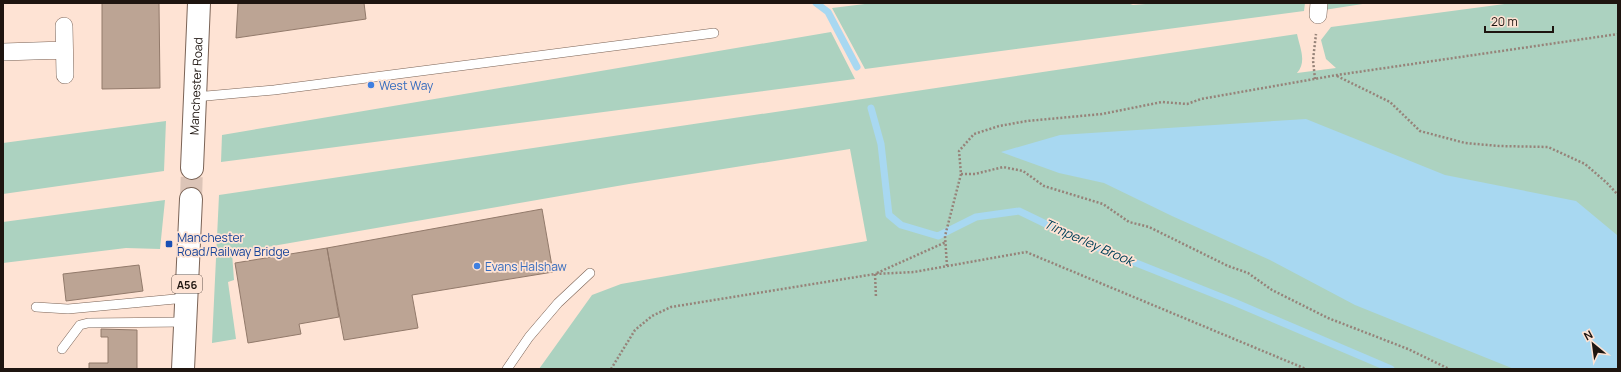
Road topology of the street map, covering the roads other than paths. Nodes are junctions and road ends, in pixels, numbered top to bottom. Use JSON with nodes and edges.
{"nodes":[{"id":1,"x":199,"y":3,"type":"edge"},
{"id":2,"x":64,"y":26,"type":"dead end"},
{"id":3,"x":714,"y":33,"type":"dead end"},
{"id":4,"x":64,"y":50,"type":"junction"},
{"id":5,"x":3,"y":52,"type":"edge"},
{"id":6,"x":65,"y":75,"type":"dead end"},
{"id":7,"x":195,"y":97,"type":"junction"},
{"id":8,"x":192,"y":168,"type":"tunnel mouth"},
{"id":9,"x":191,"y":199,"type":"tunnel mouth"},
{"id":10,"x":590,"y":273,"type":"dead end"},
{"id":11,"x":186,"y":298,"type":"junction"},
{"id":12,"x":36,"y":307,"type":"dead end"},
{"id":13,"x":185,"y":322,"type":"junction"},
{"id":14,"x":62,"y":349,"type":"dead end"},
{"id":15,"x":183,"y":369,"type":"edge"},
{"id":16,"x":507,"y":369,"type":"edge"}],
"edges":[{"from":1,"to":7,"type":"highway","name":"Manchester Road"},
{"from":2,"to":4,"type":"street"},
{"from":3,"to":7,"type":"lane"},
{"from":4,"to":5,"type":"street"},
{"from":4,"to":6,"type":"street"},
{"from":7,"to":8,"type":"highway","name":"Manchester Road"},
{"from":9,"to":11,"type":"highway","number":"A56"},
{"from":10,"to":16,"type":"lane"},
{"from":11,"to":12,"type":"lane"},
{"from":11,"to":13,"type":"highway","number":"A56"},
{"from":13,"to":14,"type":"lane"},
{"from":13,"to":15,"type":"highway","number":"A56"}]}
